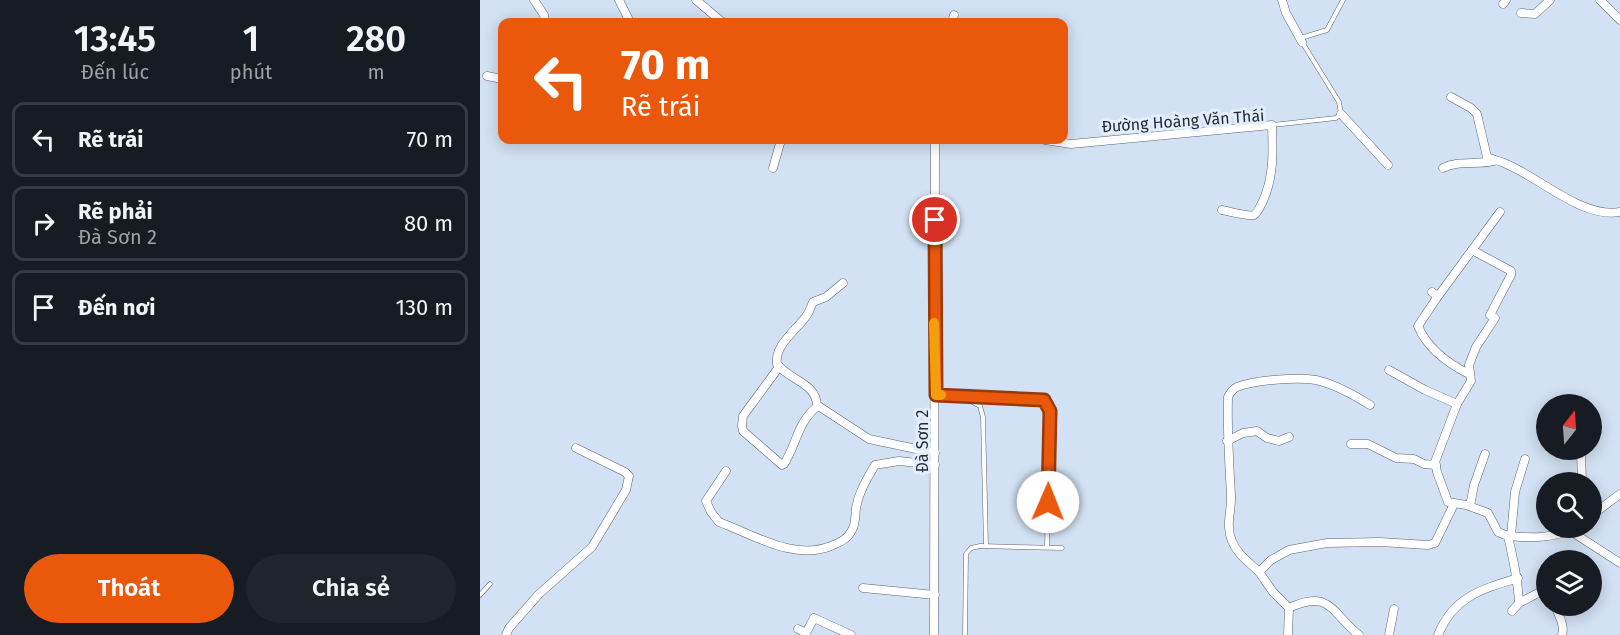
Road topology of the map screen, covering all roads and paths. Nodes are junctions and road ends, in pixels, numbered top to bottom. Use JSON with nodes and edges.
{"nodes":[{"id":1,"x":534,"y":0,"type":"edge"},
{"id":2,"x":619,"y":0,"type":"edge"},
{"id":3,"x":696,"y":0,"type":"edge"},
{"id":4,"x":1282,"y":0,"type":"edge"},
{"id":5,"x":1343,"y":0,"type":"edge"},
{"id":6,"x":1550,"y":0,"type":"edge"},
{"id":7,"x":1600,"y":0,"type":"edge"},
{"id":8,"x":1521,"y":13,"type":"dead end"},
{"id":9,"x":544,"y":18,"type":"edge"},
{"id":10,"x":628,"y":18,"type":"edge"},
{"id":11,"x":717,"y":18,"type":"edge"},
{"id":12,"x":1620,"y":20,"type":"edge"},
{"id":13,"x":1302,"y":42,"type":"junction"},
{"id":14,"x":487,"y":76,"type":"dead end"},
{"id":15,"x":498,"y":78,"type":"edge"},
{"id":16,"x":1451,"y":97,"type":"dead end"},
{"id":17,"x":1341,"y":114,"type":"junction"},
{"id":18,"x":1272,"y":125,"type":"junction"},
{"id":19,"x":780,"y":144,"type":"edge"},
{"id":20,"x":935,"y":144,"type":"edge"},
{"id":21,"x":1068,"y":144,"type":"edge"},
{"id":22,"x":1494,"y":160,"type":"junction"},
{"id":23,"x":1388,"y":165,"type":"dead end"},
{"id":24,"x":773,"y":168,"type":"dead end"},
{"id":25,"x":1443,"y":168,"type":"dead end"},
{"id":26,"x":1222,"y":210,"type":"dead end"},
{"id":27,"x":1500,"y":212,"type":"dead end"},
{"id":28,"x":1620,"y":212,"type":"edge"},
{"id":29,"x":1472,"y":250,"type":"junction"},
{"id":30,"x":843,"y":283,"type":"dead end"},
{"id":31,"x":779,"y":368,"type":"junction"},
{"id":32,"x":1389,"y":370,"type":"dead end"},
{"id":33,"x":1469,"y":374,"type":"junction"},
{"id":34,"x":936,"y":395,"type":"junction"},
{"id":35,"x":965,"y":398,"type":"junction"},
{"id":36,"x":1456,"y":404,"type":"junction"},
{"id":37,"x":1370,"y":405,"type":"dead end"},
{"id":38,"x":818,"y":406,"type":"junction"},
{"id":39,"x":1289,"y":437,"type":"dead end"},
{"id":40,"x":1227,"y":441,"type":"junction"},
{"id":41,"x":1352,"y":444,"type":"dead end"},
{"id":42,"x":576,"y":448,"type":"dead end"},
{"id":43,"x":935,"y":453,"type":"junction"},
{"id":44,"x":1485,"y":454,"type":"dead end"},
{"id":45,"x":1525,"y":459,"type":"dead end"},
{"id":46,"x":935,"y":465,"type":"junction"},
{"id":47,"x":1436,"y":465,"type":"junction"},
{"id":48,"x":726,"y":471,"type":"dead end"},
{"id":49,"x":1620,"y":494,"type":"edge"},
{"id":50,"x":1616,"y":502,"type":"edge"},
{"id":51,"x":1454,"y":504,"type":"junction"},
{"id":52,"x":1470,"y":506,"type":"junction"},
{"id":53,"x":1602,"y":508,"type":"edge"},
{"id":54,"x":1509,"y":536,"type":"junction"},
{"id":55,"x":1536,"y":537,"type":"edge"},
{"id":56,"x":1584,"y":538,"type":"edge"},
{"id":57,"x":986,"y":546,"type":"junction"},
{"id":58,"x":1047,"y":547,"type":"junction"},
{"id":59,"x":1062,"y":548,"type":"dead end"},
{"id":60,"x":1620,"y":563,"type":"edge"},
{"id":61,"x":1259,"y":572,"type":"junction"},
{"id":62,"x":1518,"y":578,"type":"junction"},
{"id":63,"x":490,"y":584,"type":"dead end"},
{"id":64,"x":863,"y":588,"type":"dead end"},
{"id":65,"x":1536,"y":594,"type":"edge"},
{"id":66,"x":480,"y":595,"type":"edge"},
{"id":67,"x":935,"y":595,"type":"junction"},
{"id":68,"x":1519,"y":603,"type":"junction"},
{"id":69,"x":1289,"y":608,"type":"junction"},
{"id":70,"x":1394,"y":609,"type":"dead end"},
{"id":71,"x":1512,"y":611,"type":"dead end"},
{"id":72,"x":1559,"y":616,"type":"edge"},
{"id":73,"x":798,"y":629,"type":"dead end"},
{"id":74,"x":506,"y":635,"type":"edge"},
{"id":75,"x":851,"y":635,"type":"edge"},
{"id":76,"x":934,"y":635,"type":"edge"},
{"id":77,"x":965,"y":635,"type":"edge"},
{"id":78,"x":1288,"y":635,"type":"edge"},
{"id":79,"x":1359,"y":635,"type":"edge"},
{"id":80,"x":1389,"y":635,"type":"edge"},
{"id":81,"x":1438,"y":635,"type":"edge"},
{"id":82,"x":1562,"y":635,"type":"edge"}],
"edges":[{"from":1,"to":9,"type":"street"},
{"from":2,"to":10,"type":"street"},
{"from":3,"to":11,"type":"street"},
{"from":4,"to":13,"type":"street"},
{"from":5,"to":13,"type":"lane"},
{"from":6,"to":8,"type":"street"},
{"from":7,"to":12,"type":"street"},
{"from":13,"to":17,"type":"lane"},
{"from":14,"to":15,"type":"street"},
{"from":16,"to":22,"type":"street"},
{"from":17,"to":18,"type":"lane"},
{"from":17,"to":23,"type":"street"},
{"from":18,"to":21,"type":"street","name":"Đường Hoàng Văn Thái"},
{"from":18,"to":26,"type":"street","name":"Đường Hoàng Văn Thái"},
{"from":19,"to":24,"type":"street"},
{"from":20,"to":34,"type":"street","name":"Đà Sơn 2"},
{"from":22,"to":25,"type":"street"},
{"from":22,"to":28,"type":"street"},
{"from":27,"to":29,"type":"street"},
{"from":29,"to":33,"type":"street"},
{"from":29,"to":33,"type":"street"},
{"from":30,"to":31,"type":"street"},
{"from":31,"to":38,"type":"street"},
{"from":31,"to":38,"type":"street"},
{"from":32,"to":36,"type":"street"},
{"from":33,"to":36,"type":"street"},
{"from":34,"to":35,"type":"lane"},
{"from":34,"to":43,"type":"street","name":"Đà Sơn 2"},
{"from":35,"to":57,"type":"lane"},
{"from":35,"to":58,"type":"lane"},
{"from":36,"to":47,"type":"street"},
{"from":37,"to":40,"type":"street"},
{"from":38,"to":43,"type":"street"},
{"from":39,"to":40,"type":"street"},
{"from":40,"to":61,"type":"street"},
{"from":41,"to":47,"type":"street"},
{"from":42,"to":74,"type":"street"},
{"from":43,"to":46,"type":"street","name":"Đà Sơn 2"},
{"from":44,"to":52,"type":"street"},
{"from":45,"to":54,"type":"street"},
{"from":46,"to":48,"type":"street"},
{"from":46,"to":67,"type":"street","name":"Đà Sơn 2"},
{"from":47,"to":51,"type":"street"},
{"from":49,"to":50,"type":"street"},
{"from":50,"to":53,"type":"street"},
{"from":51,"to":52,"type":"street"},
{"from":51,"to":61,"type":"street"},
{"from":52,"to":54,"type":"street"},
{"from":54,"to":55,"type":"street"},
{"from":54,"to":62,"type":"street"},
{"from":56,"to":60,"type":"street"},
{"from":57,"to":58,"type":"lane"},
{"from":57,"to":77,"type":"lane"},
{"from":58,"to":59,"type":"lane"},
{"from":61,"to":69,"type":"street"},
{"from":62,"to":68,"type":"street"},
{"from":62,"to":81,"type":"street"},
{"from":63,"to":66,"type":"lane"},
{"from":64,"to":67,"type":"street"},
{"from":65,"to":68,"type":"street"},
{"from":67,"to":76,"type":"street","name":"Đà Sơn 2"},
{"from":68,"to":71,"type":"street"},
{"from":69,"to":78,"type":"street"},
{"from":69,"to":79,"type":"street"},
{"from":70,"to":80,"type":"street"},
{"from":72,"to":82,"type":"street"},
{"from":73,"to":75,"type":"street"}]}
